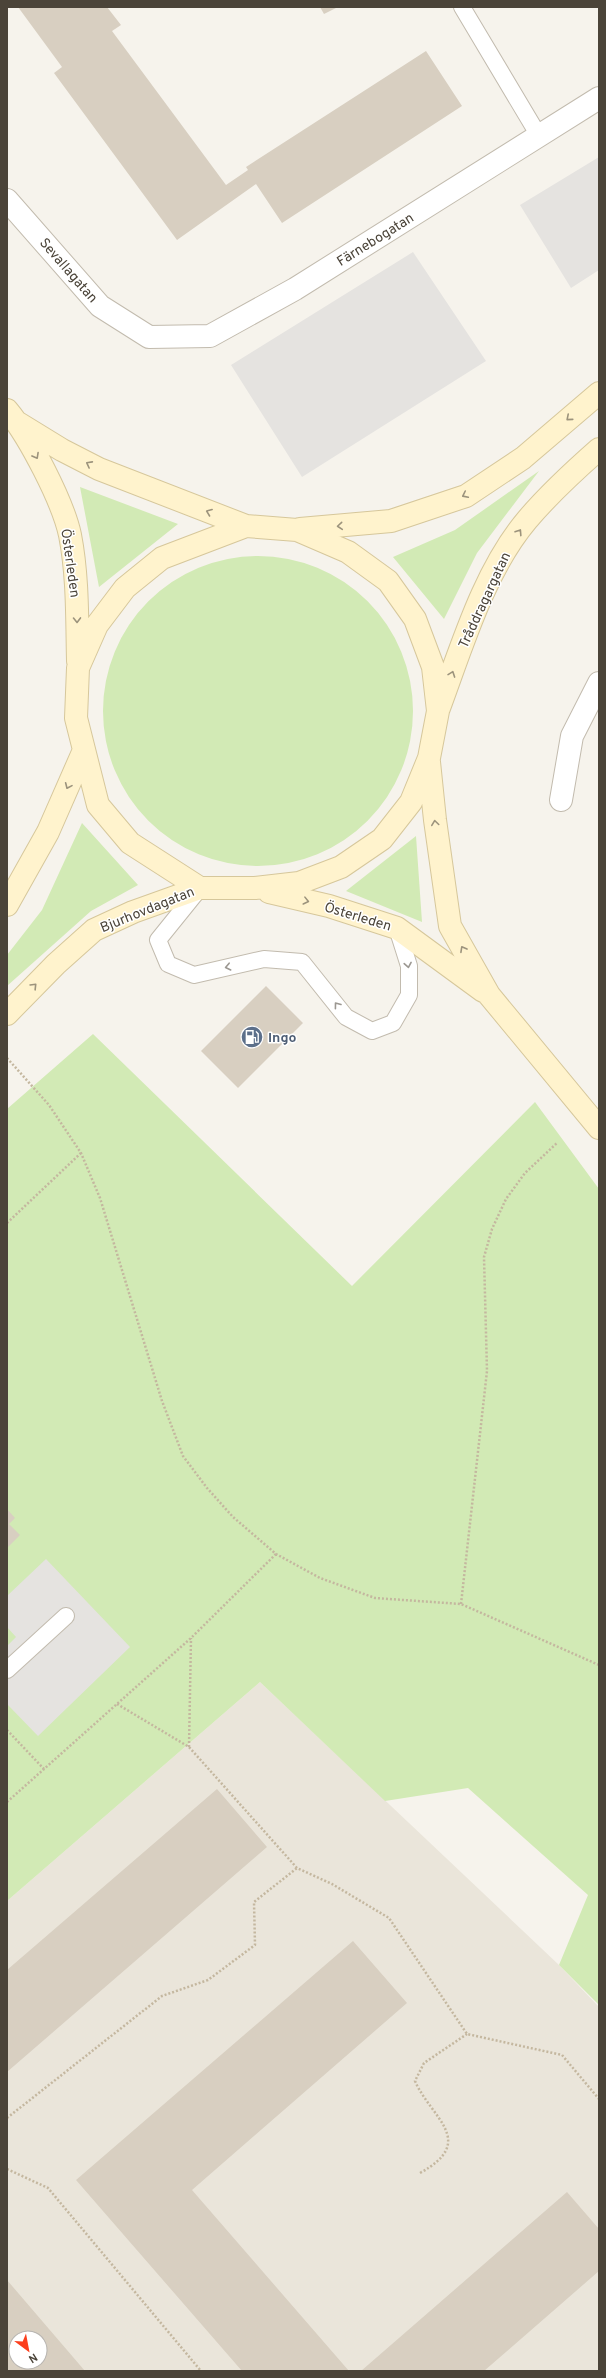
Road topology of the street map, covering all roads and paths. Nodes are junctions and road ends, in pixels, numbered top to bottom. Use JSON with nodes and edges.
{"nodes":[{"id":1,"x":462,"y":7,"type":"edge"},
{"id":2,"x":599,"y":98,"type":"edge"},
{"id":3,"x":539,"y":136,"type":"junction"},
{"id":4,"x":7,"y":200,"type":"edge"},
{"id":5,"x":138,"y":331,"type":"joint"},
{"id":6,"x":599,"y":393,"type":"edge"},
{"id":7,"x":12,"y":416,"type":"edge"},
{"id":8,"x":599,"y":449,"type":"edge"},
{"id":9,"x":246,"y":526,"type":"junction"},
{"id":10,"x":297,"y":530,"type":"junction"},
{"id":11,"x":78,"y":668,"type":"junction"},
{"id":12,"x":599,"y":683,"type":"edge"},
{"id":13,"x":438,"y":710,"type":"junction"},
{"id":14,"x":84,"y":750,"type":"junction"},
{"id":15,"x":429,"y":758,"type":"junction"},
{"id":16,"x":561,"y":800,"type":"dead end"},
{"id":17,"x":200,"y":888,"type":"junction"},
{"id":18,"x":254,"y":888,"type":"junction"},
{"id":19,"x":7,"y":905,"type":"edge"},
{"id":20,"x":397,"y":928,"type":"junction"},
{"id":21,"x":489,"y":995,"type":"junction"},
{"id":22,"x":7,"y":1014,"type":"edge"},
{"id":23,"x":7,"y":1058,"type":"edge"},
{"id":24,"x":599,"y":1128,"type":"edge"},
{"id":25,"x":557,"y":1143,"type":"dead end"},
{"id":26,"x":81,"y":1153,"type":"junction"},
{"id":27,"x":7,"y":1223,"type":"edge"},
{"id":28,"x":276,"y":1554,"type":"junction"},
{"id":29,"x":461,"y":1604,"type":"junction"},
{"id":30,"x":66,"y":1616,"type":"dead end"},
{"id":31,"x":191,"y":1638,"type":"junction"},
{"id":32,"x":599,"y":1665,"type":"edge"},
{"id":33,"x":7,"y":1670,"type":"edge"},
{"id":34,"x":117,"y":1704,"type":"junction"},
{"id":35,"x":7,"y":1730,"type":"edge"},
{"id":36,"x":189,"y":1748,"type":"junction"},
{"id":37,"x":44,"y":1769,"type":"junction"},
{"id":38,"x":7,"y":1802,"type":"edge"},
{"id":39,"x":298,"y":1868,"type":"junction"},
{"id":40,"x":467,"y":2034,"type":"junction"},
{"id":41,"x":599,"y":2099,"type":"edge"},
{"id":42,"x":7,"y":2118,"type":"edge"},
{"id":43,"x":7,"y":2169,"type":"edge"},
{"id":44,"x":420,"y":2173,"type":"dead end"},
{"id":45,"x":201,"y":2371,"type":"edge"}],
"edges":[{"from":1,"to":3,"type":"lane"},
{"from":2,"to":3,"type":"street","name":"Färnebogatan"},
{"from":3,"to":5,"type":"street","name":"Färnebogatan"},
{"from":4,"to":5,"type":"street","name":"Sevallagatan"},
{"from":6,"to":10,"type":"main road","one_way":true},
{"from":9,"to":7,"type":"main road","name":"Österleden","one_way":true},
{"from":7,"to":11,"type":"main road","name":"Österleden","one_way":true},
{"from":13,"to":8,"type":"main road","name":"Tråddragargatan","one_way":true},
{"from":9,"to":10,"type":"main road"},
{"from":9,"to":11,"type":"main road"},
{"from":10,"to":13,"type":"main road"},
{"from":11,"to":14,"type":"main road","name":"Österleden"},
{"from":12,"to":16,"type":"street"},
{"from":13,"to":15,"type":"main road"},
{"from":14,"to":17,"type":"main road","name":"Österleden"},
{"from":14,"to":19,"type":"main road","one_way":true},
{"from":15,"to":18,"type":"main road"},
{"from":21,"to":15,"type":"main road","name":"Österleden","one_way":true},
{"from":17,"to":18,"type":"main road"},
{"from":20,"to":17,"type":"lane","one_way":true},
{"from":22,"to":17,"type":"main road","name":"Bjurhovdagatan","one_way":true},
{"from":18,"to":20,"type":"main road","name":"Österleden","one_way":true},
{"from":20,"to":21,"type":"main road","name":"Österleden"},
{"from":21,"to":24,"type":"main road","name":"Österleden"},
{"from":23,"to":26,"type":"path"},
{"from":25,"to":29,"type":"path"},
{"from":26,"to":27,"type":"path"},
{"from":26,"to":28,"type":"path"},
{"from":28,"to":29,"type":"path"},
{"from":28,"to":31,"type":"path"},
{"from":29,"to":32,"type":"path"},
{"from":30,"to":33,"type":"lane"},
{"from":31,"to":34,"type":"path"},
{"from":31,"to":36,"type":"path"},
{"from":34,"to":36,"type":"path"},
{"from":34,"to":37,"type":"path"},
{"from":35,"to":37,"type":"path"},
{"from":36,"to":39,"type":"path"},
{"from":37,"to":38,"type":"path"},
{"from":39,"to":40,"type":"path"},
{"from":39,"to":42,"type":"path"},
{"from":40,"to":41,"type":"path"},
{"from":40,"to":44,"type":"path"},
{"from":43,"to":45,"type":"path"}]}
